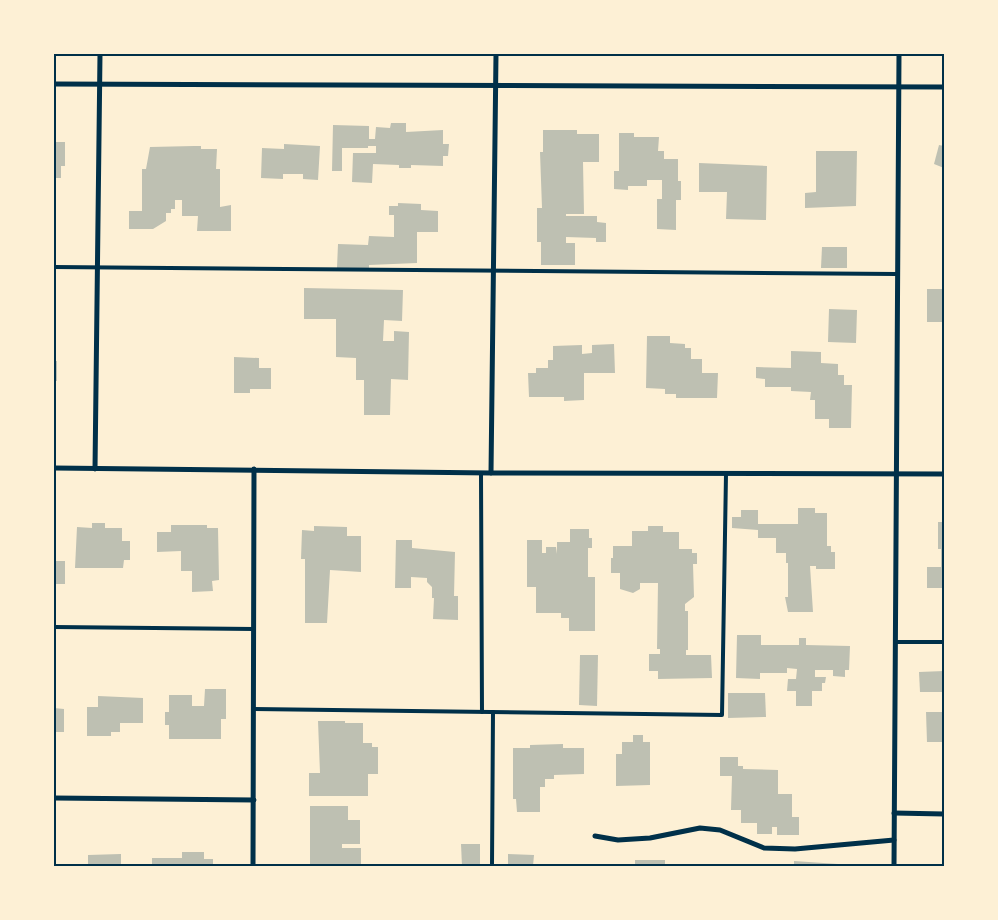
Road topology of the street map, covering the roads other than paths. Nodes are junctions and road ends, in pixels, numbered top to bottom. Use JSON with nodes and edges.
{"nodes":[{"id":1,"x":100,"y":54,"type":"edge"},
{"id":2,"x":496,"y":54,"type":"edge"},
{"id":3,"x":899,"y":54,"type":"edge"},
{"id":4,"x":54,"y":84,"type":"edge"},
{"id":5,"x":100,"y":84,"type":"junction"},
{"id":6,"x":495,"y":85,"type":"junction"},
{"id":7,"x":899,"y":87,"type":"junction"},
{"id":8,"x":944,"y":87,"type":"edge"},
{"id":9,"x":54,"y":267,"type":"edge"},
{"id":10,"x":97,"y":267,"type":"junction"},
{"id":11,"x":493,"y":272,"type":"junction"},
{"id":12,"x":897,"y":274,"type":"junction"},
{"id":13,"x":54,"y":468,"type":"edge"},
{"id":14,"x":95,"y":469,"type":"junction"},
{"id":15,"x":254,"y":469,"type":"junction"},
{"id":16,"x":481,"y":472,"type":"junction"},
{"id":17,"x":491,"y":473,"type":"junction"},
{"id":18,"x":726,"y":474,"type":"junction"},
{"id":19,"x":896,"y":474,"type":"junction"},
{"id":20,"x":944,"y":474,"type":"edge"},
{"id":21,"x":54,"y":627,"type":"edge"},
{"id":22,"x":254,"y":629,"type":"junction"},
{"id":23,"x":895,"y":642,"type":"junction"},
{"id":24,"x":944,"y":642,"type":"edge"},
{"id":25,"x":254,"y":709,"type":"junction"},
{"id":26,"x":482,"y":712,"type":"junction"},
{"id":27,"x":493,"y":712,"type":"junction"},
{"id":28,"x":54,"y":798,"type":"edge"},
{"id":29,"x":254,"y":800,"type":"junction"},
{"id":30,"x":894,"y":813,"type":"junction"},
{"id":31,"x":944,"y":814,"type":"edge"},
{"id":32,"x":595,"y":836,"type":"dead end"},
{"id":33,"x":894,"y":840,"type":"junction"},
{"id":34,"x":253,"y":866,"type":"edge"},
{"id":35,"x":492,"y":866,"type":"edge"},
{"id":36,"x":894,"y":866,"type":"edge"}],
"edges":[{"from":1,"to":5,"type":"street"},
{"from":2,"to":6,"type":"street"},
{"from":3,"to":7,"type":"street"},
{"from":4,"to":5,"type":"street"},
{"from":5,"to":6,"type":"street"},
{"from":5,"to":10,"type":"street"},
{"from":6,"to":7,"type":"street"},
{"from":6,"to":11,"type":"street"},
{"from":7,"to":8,"type":"street"},
{"from":7,"to":12,"type":"street"},
{"from":9,"to":10,"type":"lane"},
{"from":10,"to":11,"type":"lane"},
{"from":10,"to":14,"type":"street"},
{"from":11,"to":12,"type":"lane"},
{"from":11,"to":17,"type":"street"},
{"from":12,"to":19,"type":"street"},
{"from":13,"to":14,"type":"street"},
{"from":14,"to":15,"type":"street"},
{"from":15,"to":16,"type":"street"},
{"from":15,"to":22,"type":"street"},
{"from":16,"to":17,"type":"street"},
{"from":16,"to":26,"type":"lane"},
{"from":17,"to":18,"type":"street"},
{"from":18,"to":19,"type":"street"},
{"from":18,"to":27,"type":"lane"},
{"from":19,"to":20,"type":"street"},
{"from":19,"to":23,"type":"street"},
{"from":21,"to":22,"type":"lane"},
{"from":22,"to":25,"type":"street"},
{"from":23,"to":24,"type":"lane"},
{"from":23,"to":30,"type":"street"},
{"from":25,"to":26,"type":"lane"},
{"from":25,"to":29,"type":"street"},
{"from":26,"to":27,"type":"lane"},
{"from":27,"to":35,"type":"lane"},
{"from":28,"to":29,"type":"street"},
{"from":29,"to":34,"type":"street"},
{"from":30,"to":31,"type":"street"},
{"from":30,"to":33,"type":"street"},
{"from":32,"to":33,"type":"street"},
{"from":33,"to":36,"type":"street"}]}
